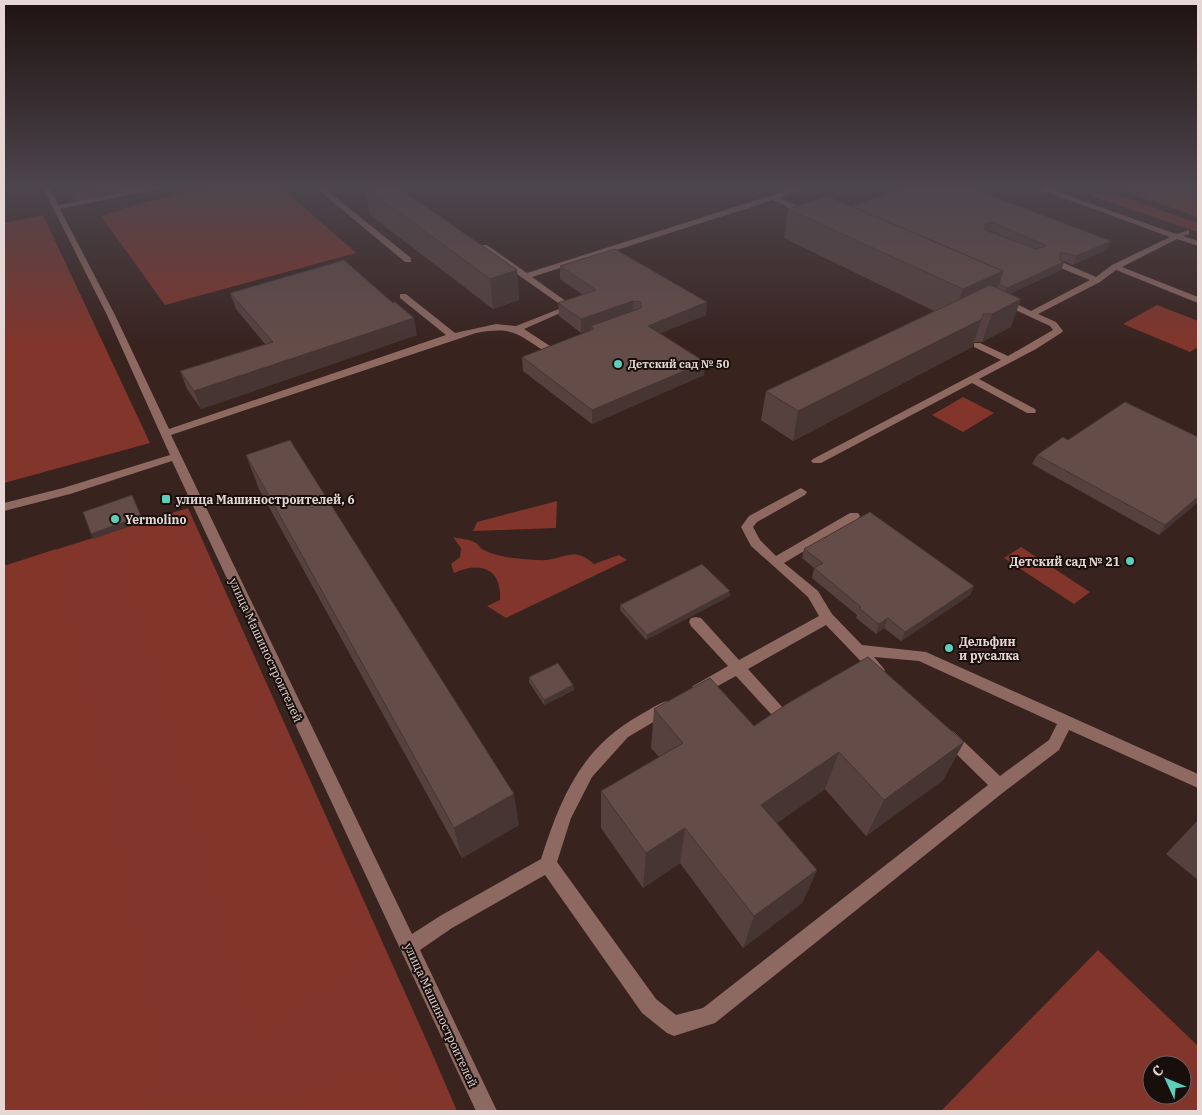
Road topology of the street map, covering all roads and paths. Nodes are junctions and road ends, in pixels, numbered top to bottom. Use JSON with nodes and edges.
{"nodes":[{"id":1,"x":72,"y":240,"type":"edge"},
{"id":2,"x":383,"y":240,"type":"edge"},
{"id":3,"x":473,"y":240,"type":"edge"},
{"id":4,"x":640,"y":240,"type":"edge"},
{"id":5,"x":1172,"y":240,"type":"edge"},
{"id":6,"x":408,"y":260,"type":"edge"},
{"id":7,"x":1061,"y":265,"type":"edge"},
{"id":8,"x":1115,"y":267,"type":"junction"},
{"id":9,"x":526,"y":276,"type":"junction"},
{"id":10,"x":1097,"y":280,"type":"junction"},
{"id":11,"x":403,"y":296,"type":"dead end"},
{"id":12,"x":995,"y":297,"type":"edge"},
{"id":13,"x":1198,"y":300,"type":"edge"},
{"id":14,"x":1031,"y":314,"type":"junction"},
{"id":15,"x":518,"y":329,"type":"junction"},
{"id":16,"x":454,"y":336,"type":"junction"},
{"id":17,"x":566,"y":344,"type":"edge"},
{"id":18,"x":977,"y":345,"type":"edge"},
{"id":19,"x":1008,"y":360,"type":"junction"},
{"id":20,"x":971,"y":380,"type":"junction"},
{"id":21,"x":1031,"y":411,"type":"dead end"},
{"id":22,"x":165,"y":434,"type":"junction"},
{"id":23,"x":175,"y":457,"type":"junction"},
{"id":24,"x":817,"y":461,"type":"dead end"},
{"id":25,"x":801,"y":492,"type":"dead end"},
{"id":26,"x":4,"y":506,"type":"edge"},
{"id":27,"x":854,"y":516,"type":"dead end"},
{"id":28,"x":775,"y":562,"type":"junction"},
{"id":29,"x":827,"y":618,"type":"junction"},
{"id":30,"x":696,"y":622,"type":"dead end"},
{"id":31,"x":857,"y":650,"type":"junction"},
{"id":32,"x":738,"y":668,"type":"junction"},
{"id":33,"x":885,"y":677,"type":"edge"},
{"id":34,"x":787,"y":722,"type":"edge"},
{"id":35,"x":1066,"y":722,"type":"junction"},
{"id":36,"x":935,"y":725,"type":"edge"},
{"id":37,"x":1198,"y":781,"type":"edge"},
{"id":38,"x":999,"y":786,"type":"junction"},
{"id":39,"x":548,"y":864,"type":"junction"},
{"id":40,"x":409,"y":947,"type":"junction"},
{"id":41,"x":487,"y":1111,"type":"edge"}],
"edges":[{"from":1,"to":22,"type":"street","name":"улица Машиностроителей"},
{"from":2,"to":6,"type":"street"},
{"from":3,"to":9,"type":"street"},
{"from":4,"to":9,"type":"street"},
{"from":5,"to":8,"type":"street"},
{"from":7,"to":10,"type":"street"},
{"from":8,"to":10,"type":"street"},
{"from":8,"to":13,"type":"street"},
{"from":9,"to":15,"type":"street"},
{"from":10,"to":14,"type":"street"},
{"from":11,"to":16,"type":"street"},
{"from":12,"to":14,"type":"street"},
{"from":14,"to":19,"type":"street"},
{"from":15,"to":16,"type":"street"},
{"from":15,"to":17,"type":"street"},
{"from":16,"to":22,"type":"street"},
{"from":18,"to":19,"type":"street"},
{"from":19,"to":20,"type":"street"},
{"from":20,"to":21,"type":"street"},
{"from":20,"to":24,"type":"street"},
{"from":22,"to":23,"type":"street","name":"улица Машиностроителей"},
{"from":23,"to":26,"type":"street"},
{"from":23,"to":40,"type":"street","name":"улица Машиностроителей"},
{"from":25,"to":28,"type":"street"},
{"from":27,"to":28,"type":"street"},
{"from":28,"to":29,"type":"street"},
{"from":29,"to":31,"type":"street"},
{"from":29,"to":32,"type":"street"},
{"from":30,"to":32,"type":"street"},
{"from":31,"to":33,"type":"street"},
{"from":31,"to":35,"type":"street"},
{"from":32,"to":34,"type":"street"},
{"from":32,"to":39,"type":"street"},
{"from":35,"to":37,"type":"street"},
{"from":35,"to":38,"type":"street"},
{"from":36,"to":38,"type":"street"},
{"from":38,"to":39,"type":"street"},
{"from":39,"to":40,"type":"street"},
{"from":40,"to":41,"type":"street","name":"улица Машиностроителей"}]}
